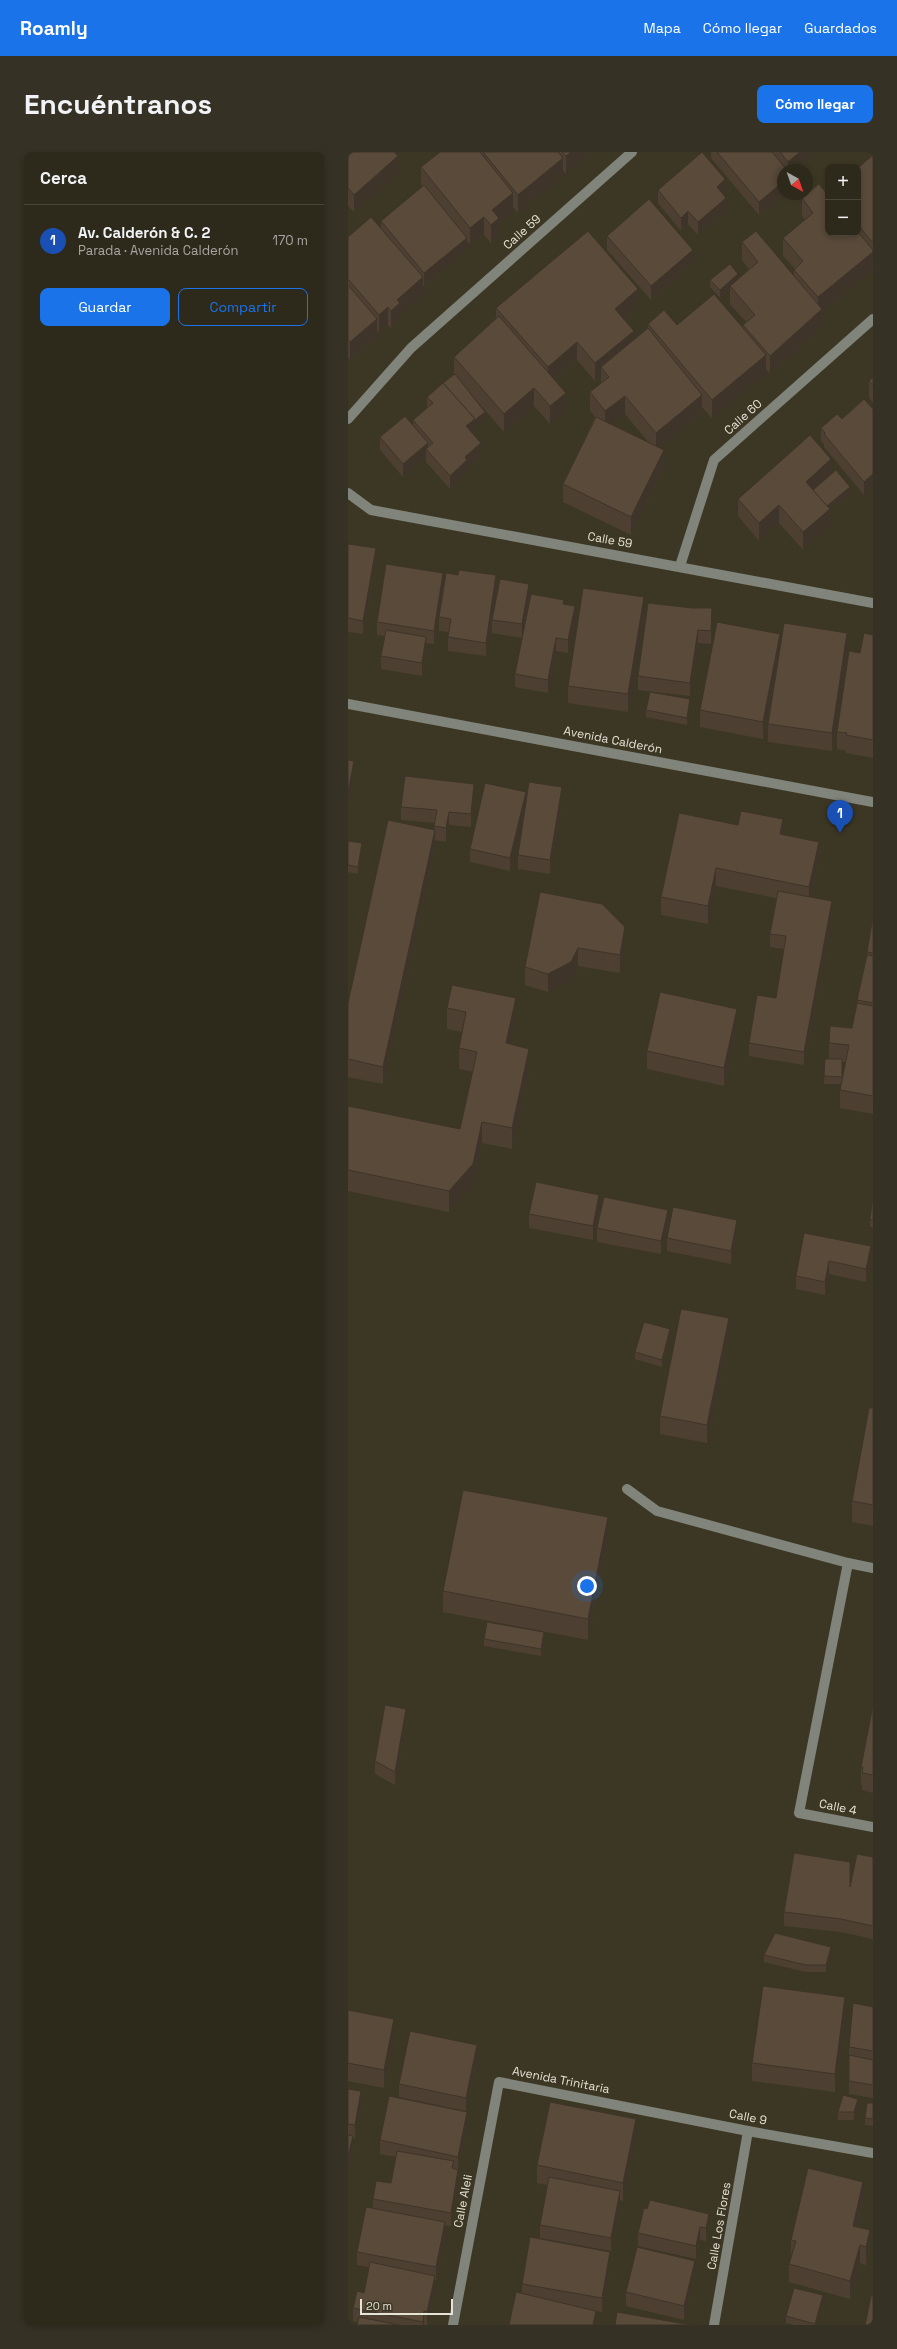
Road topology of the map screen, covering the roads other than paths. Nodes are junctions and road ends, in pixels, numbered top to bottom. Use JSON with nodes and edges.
{"nodes":[{"id":1,"x":632,"y":152,"type":"edge"},
{"id":2,"x":873,"y":319,"type":"edge"},
{"id":3,"x":348,"y":419,"type":"edge"},
{"id":4,"x":348,"y":493,"type":"edge"},
{"id":5,"x":680,"y":566,"type":"junction"},
{"id":6,"x":873,"y":602,"type":"edge"},
{"id":7,"x":348,"y":704,"type":"edge"},
{"id":8,"x":873,"y":802,"type":"edge"},
{"id":9,"x":627,"y":1490,"type":"dead end"},
{"id":10,"x":848,"y":1564,"type":"junction"},
{"id":11,"x":873,"y":1568,"type":"edge"},
{"id":12,"x":873,"y":1827,"type":"edge"},
{"id":13,"x":499,"y":2082,"type":"joint"},
{"id":14,"x":618,"y":2105,"type":"joint"},
{"id":15,"x":748,"y":2131,"type":"junction"},
{"id":16,"x":873,"y":2153,"type":"edge"},
{"id":17,"x":453,"y":2325,"type":"edge"},
{"id":18,"x":714,"y":2325,"type":"edge"}],
"edges":[{"from":1,"to":3,"type":"street","name":"Calle 59"},
{"from":2,"to":5,"type":"street","name":"Calle 60"},
{"from":4,"to":5,"type":"street","name":"Calle 59"},
{"from":5,"to":6,"type":"street","name":"Calle 59"},
{"from":7,"to":8,"type":"street","name":"Avenida Calderón"},
{"from":9,"to":10,"type":"street"},
{"from":10,"to":11,"type":"street"},
{"from":10,"to":12,"type":"street","name":"Calle 4"},
{"from":13,"to":14,"type":"street","name":"Avenida Trinitaria"},
{"from":13,"to":17,"type":"street","name":"Calle Aleli"},
{"from":14,"to":15,"type":"street","name":"Calle 9"},
{"from":15,"to":16,"type":"street","name":"Calle 9"},
{"from":15,"to":18,"type":"street","name":"Calle Los Flores"}]}
